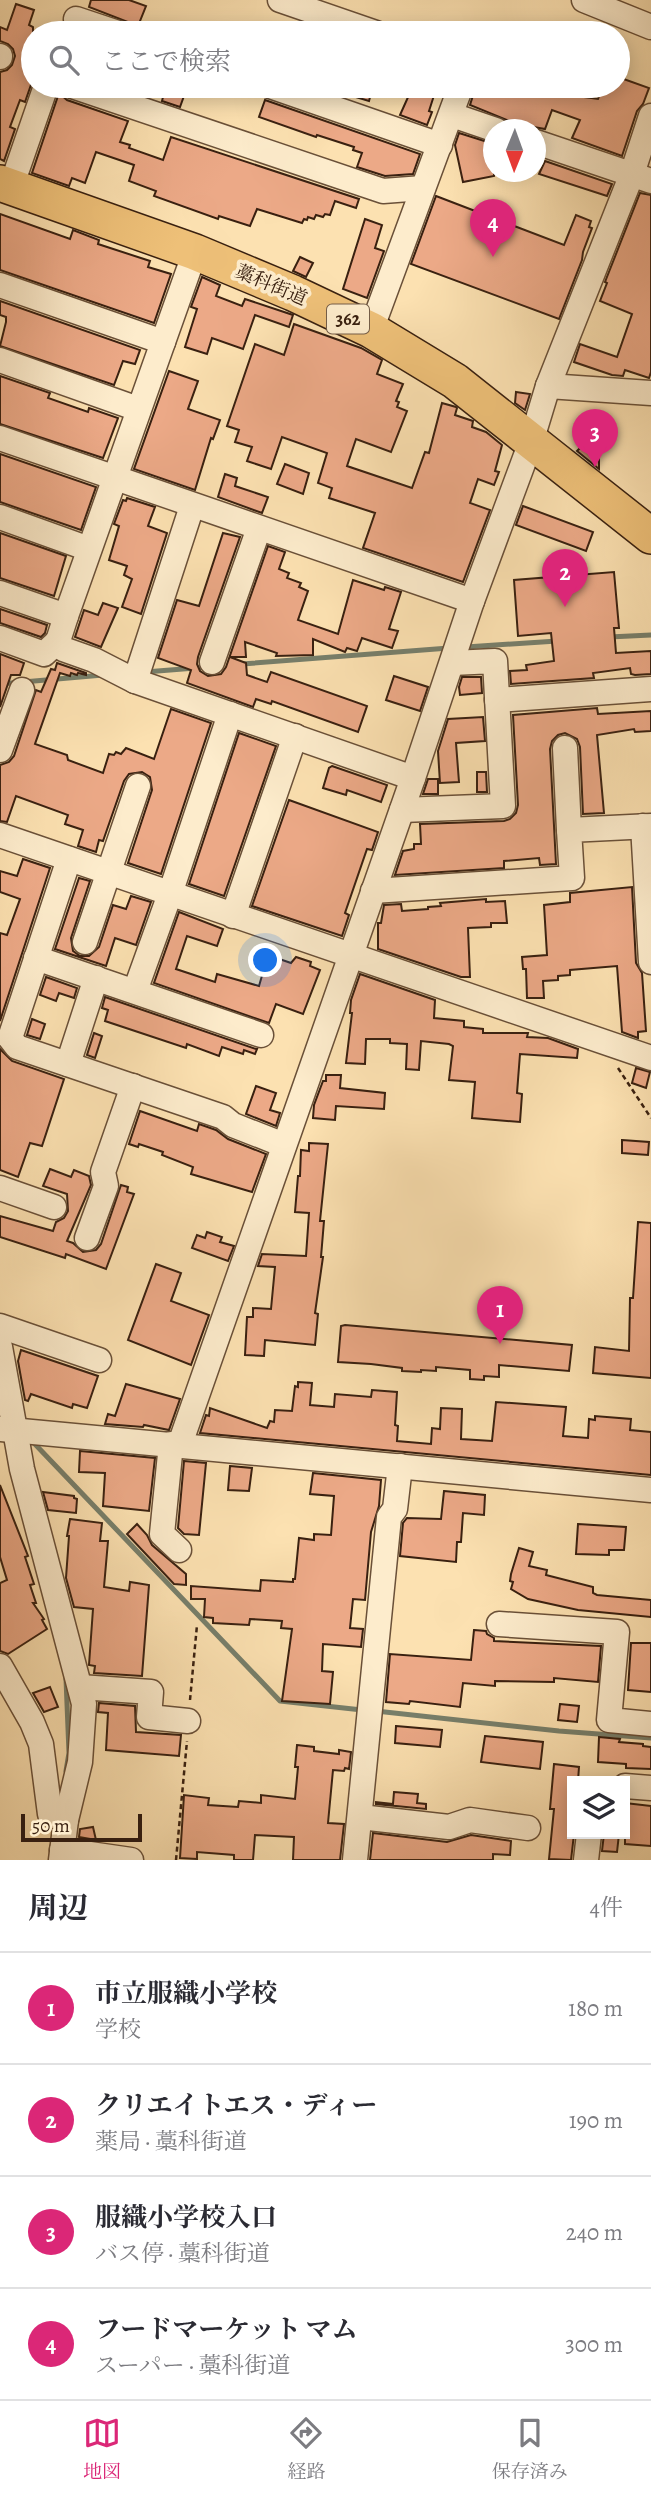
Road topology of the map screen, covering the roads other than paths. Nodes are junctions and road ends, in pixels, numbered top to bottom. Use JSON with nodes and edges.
{"nodes":[{"id":1,"x":280,"y":0,"type":"edge"},
{"id":2,"x":584,"y":0,"type":"edge"},
{"id":3,"x":341,"y":21,"type":"edge"},
{"id":4,"x":651,"y":27,"type":"edge"},
{"id":5,"x":41,"y":98,"type":"edge"},
{"id":6,"x":108,"y":98,"type":"edge"},
{"id":7,"x":305,"y":98,"type":"edge"},
{"id":8,"x":457,"y":98,"type":"edge"},
{"id":9,"x":452,"y":115,"type":"junction"},
{"id":10,"x":651,"y":116,"type":"edge"},
{"id":11,"x":483,"y":126,"type":"edge"},
{"id":12,"x":440,"y":145,"type":"junction"},
{"id":13,"x":546,"y":145,"type":"edge"},
{"id":14,"x":642,"y":177,"type":"edge"},
{"id":15,"x":5,"y":185,"type":"edge"},
{"id":16,"x":423,"y":188,"type":"junction"},
{"id":17,"x":195,"y":252,"type":"junction"},
{"id":18,"x":0,"y":285,"type":"edge"},
{"id":19,"x":371,"y":330,"type":"junction"},
{"id":20,"x":163,"y":342,"type":"junction"},
{"id":21,"x":0,"y":360,"type":"edge"},
{"id":22,"x":548,"y":386,"type":"junction"},
{"id":23,"x":651,"y":393,"type":"edge"},
{"id":24,"x":138,"y":409,"type":"junction"},
{"id":25,"x":0,"y":438,"type":"edge"},
{"id":26,"x":531,"y":442,"type":"junction"},
{"id":27,"x":113,"y":479,"type":"junction"},
{"id":28,"x":192,"y":506,"type":"junction"},
{"id":29,"x":0,"y":517,"type":"edge"},
{"id":30,"x":259,"y":528,"type":"junction"},
{"id":31,"x":651,"y":536,"type":"edge"},
{"id":32,"x":89,"y":549,"type":"junction"},
{"id":33,"x":0,"y":593,"type":"edge"},
{"id":34,"x":472,"y":601,"type":"junction"},
{"id":35,"x":66,"y":616,"type":"junction"},
{"id":36,"x":0,"y":638,"type":"edge"},
{"id":37,"x":58,"y":641,"type":"junction"},
{"id":38,"x":212,"y":662,"type":"dead end"},
{"id":39,"x":452,"y":663,"type":"junction"},
{"id":40,"x":135,"y":681,"type":"junction"},
{"id":41,"x":651,"y":689,"type":"edge"},
{"id":42,"x":22,"y":690,"type":"dead end"},
{"id":43,"x":497,"y":700,"type":"junction"},
{"id":44,"x":230,"y":714,"type":"junction"},
{"id":45,"x":295,"y":736,"type":"junction"},
{"id":46,"x":565,"y":748,"type":"dead end"},
{"id":47,"x":0,"y":750,"type":"edge"},
{"id":48,"x":413,"y":778,"type":"junction"},
{"id":49,"x":138,"y":786,"type":"dead end"},
{"id":50,"x":402,"y":810,"type":"junction"},
{"id":51,"x":647,"y":826,"type":"edge"},
{"id":52,"x":569,"y":830,"type":"junction"},
{"id":53,"x":2,"y":842,"type":"edge"},
{"id":54,"x":69,"y":859,"type":"junction"},
{"id":55,"x":107,"y":872,"type":"junction"},
{"id":56,"x":373,"y":891,"type":"junction"},
{"id":57,"x":170,"y":894,"type":"junction"},
{"id":58,"x":233,"y":916,"type":"junction"},
{"id":59,"x":85,"y":942,"type":"dead end"},
{"id":60,"x":349,"y":956,"type":"junction"},
{"id":61,"x":36,"y":958,"type":"junction"},
{"id":62,"x":651,"y":962,"type":"edge"},
{"id":63,"x":96,"y":978,"type":"junction"},
{"id":64,"x":135,"y":991,"type":"junction"},
{"id":65,"x":261,"y":1035,"type":"dead end"},
{"id":66,"x":651,"y":1058,"type":"edge"},
{"id":67,"x":68,"y":1064,"type":"junction"},
{"id":68,"x":133,"y":1086,"type":"junction"},
{"id":69,"x":284,"y":1145,"type":"junction"},
{"id":70,"x":0,"y":1188,"type":"edge"},
{"id":71,"x":54,"y":1207,"type":"dead end"},
{"id":72,"x":87,"y":1238,"type":"dead end"},
{"id":73,"x":0,"y":1326,"type":"edge"},
{"id":74,"x":0,"y":1347,"type":"edge"},
{"id":75,"x":99,"y":1360,"type":"dead end"},
{"id":76,"x":7,"y":1430,"type":"edge"},
{"id":77,"x":176,"y":1444,"type":"junction"},
{"id":78,"x":400,"y":1466,"type":"junction"},
{"id":79,"x":651,"y":1490,"type":"edge"},
{"id":80,"x":178,"y":1550,"type":"dead end"},
{"id":81,"x":499,"y":1624,"type":"dead end"},
{"id":82,"x":0,"y":1666,"type":"edge"},
{"id":83,"x":80,"y":1687,"type":"junction"},
{"id":84,"x":188,"y":1721,"type":"dead end"},
{"id":85,"x":651,"y":1724,"type":"edge"},
{"id":86,"x":630,"y":1786,"type":"edge"},
{"id":87,"x":651,"y":1788,"type":"edge"},
{"id":88,"x":359,"y":1817,"type":"junction"},
{"id":89,"x":66,"y":1820,"type":"junction"},
{"id":90,"x":528,"y":1828,"type":"dead end"},
{"id":91,"x":588,"y":1839,"type":"edge"},
{"id":92,"x":62,"y":1855,"type":"edge"},
{"id":93,"x":131,"y":1860,"type":"edge"},
{"id":94,"x":355,"y":1860,"type":"edge"},
{"id":95,"x":586,"y":1860,"type":"edge"}],
"edges":[{"from":1,"to":3,"type":"street"},
{"from":2,"to":4,"type":"street"},
{"from":5,"to":15,"type":"street"},
{"from":6,"to":16,"type":"street"},
{"from":7,"to":12,"type":"street"},
{"from":8,"to":9,"type":"street"},
{"from":9,"to":11,"type":"street"},
{"from":9,"to":12,"type":"street"},
{"from":10,"to":14,"type":"street"},
{"from":12,"to":16,"type":"street"},
{"from":13,"to":14,"type":"street"},
{"from":14,"to":22,"type":"street"},
{"from":15,"to":17,"type":"highway","name":"藁科街道","number":"362"},
{"from":16,"to":19,"type":"street"},
{"from":17,"to":19,"type":"highway","name":"藁科街道","number":"362"},
{"from":17,"to":20,"type":"street"},
{"from":18,"to":20,"type":"street"},
{"from":19,"to":26,"type":"highway","name":"藁科街道","number":"362"},
{"from":20,"to":24,"type":"street"},
{"from":21,"to":24,"type":"street"},
{"from":22,"to":23,"type":"street"},
{"from":22,"to":26,"type":"street"},
{"from":24,"to":27,"type":"street"},
{"from":25,"to":27,"type":"street"},
{"from":26,"to":31,"type":"highway","name":"藁科街道","number":"362"},
{"from":26,"to":34,"type":"street"},
{"from":27,"to":28,"type":"street"},
{"from":27,"to":32,"type":"street"},
{"from":28,"to":30,"type":"street"},
{"from":28,"to":40,"type":"street"},
{"from":29,"to":32,"type":"street"},
{"from":30,"to":34,"type":"street"},
{"from":30,"to":38,"type":"street"},
{"from":32,"to":35,"type":"street"},
{"from":33,"to":35,"type":"street"},
{"from":34,"to":39,"type":"street"},
{"from":35,"to":37,"type":"street"},
{"from":36,"to":37,"type":"street"},
{"from":37,"to":40,"type":"street"},
{"from":39,"to":43,"type":"street"},
{"from":39,"to":48,"type":"street"},
{"from":40,"to":44,"type":"street"},
{"from":41,"to":43,"type":"street"},
{"from":42,"to":47,"type":"street"},
{"from":43,"to":50,"type":"street"},
{"from":44,"to":45,"type":"street"},
{"from":44,"to":57,"type":"street"},
{"from":45,"to":48,"type":"street"},
{"from":45,"to":58,"type":"street"},
{"from":46,"to":52,"type":"street"},
{"from":48,"to":50,"type":"street"},
{"from":49,"to":55,"type":"street"},
{"from":50,"to":56,"type":"street"},
{"from":51,"to":52,"type":"street"},
{"from":51,"to":62,"type":"street"},
{"from":52,"to":56,"type":"street"},
{"from":53,"to":54,"type":"street"},
{"from":54,"to":55,"type":"street"},
{"from":54,"to":61,"type":"street"},
{"from":55,"to":57,"type":"street"},
{"from":55,"to":59,"type":"street"},
{"from":56,"to":60,"type":"street"},
{"from":57,"to":58,"type":"street"},
{"from":57,"to":64,"type":"street"},
{"from":58,"to":60,"type":"street"},
{"from":60,"to":66,"type":"street"},
{"from":60,"to":69,"type":"street"},
{"from":61,"to":63,"type":"street"},
{"from":61,"to":67,"type":"street"},
{"from":63,"to":64,"type":"street"},
{"from":63,"to":67,"type":"street"},
{"from":64,"to":65,"type":"street"},
{"from":67,"to":68,"type":"street"},
{"from":68,"to":69,"type":"street"},
{"from":68,"to":72,"type":"street"},
{"from":69,"to":77,"type":"street"},
{"from":70,"to":71,"type":"street"},
{"from":73,"to":75,"type":"street"},
{"from":74,"to":76,"type":"street"},
{"from":76,"to":77,"type":"street"},
{"from":76,"to":83,"type":"street"},
{"from":77,"to":78,"type":"street"},
{"from":77,"to":80,"type":"street"},
{"from":78,"to":79,"type":"street"},
{"from":78,"to":88,"type":"street"},
{"from":81,"to":85,"type":"street"},
{"from":82,"to":89,"type":"street"},
{"from":83,"to":84,"type":"street"},
{"from":83,"to":89,"type":"street"},
{"from":86,"to":87,"type":"street"},
{"from":88,"to":90,"type":"street"},
{"from":88,"to":94,"type":"street"},
{"from":89,"to":92,"type":"street"},
{"from":91,"to":95,"type":"street"},
{"from":92,"to":93,"type":"street"}]}
